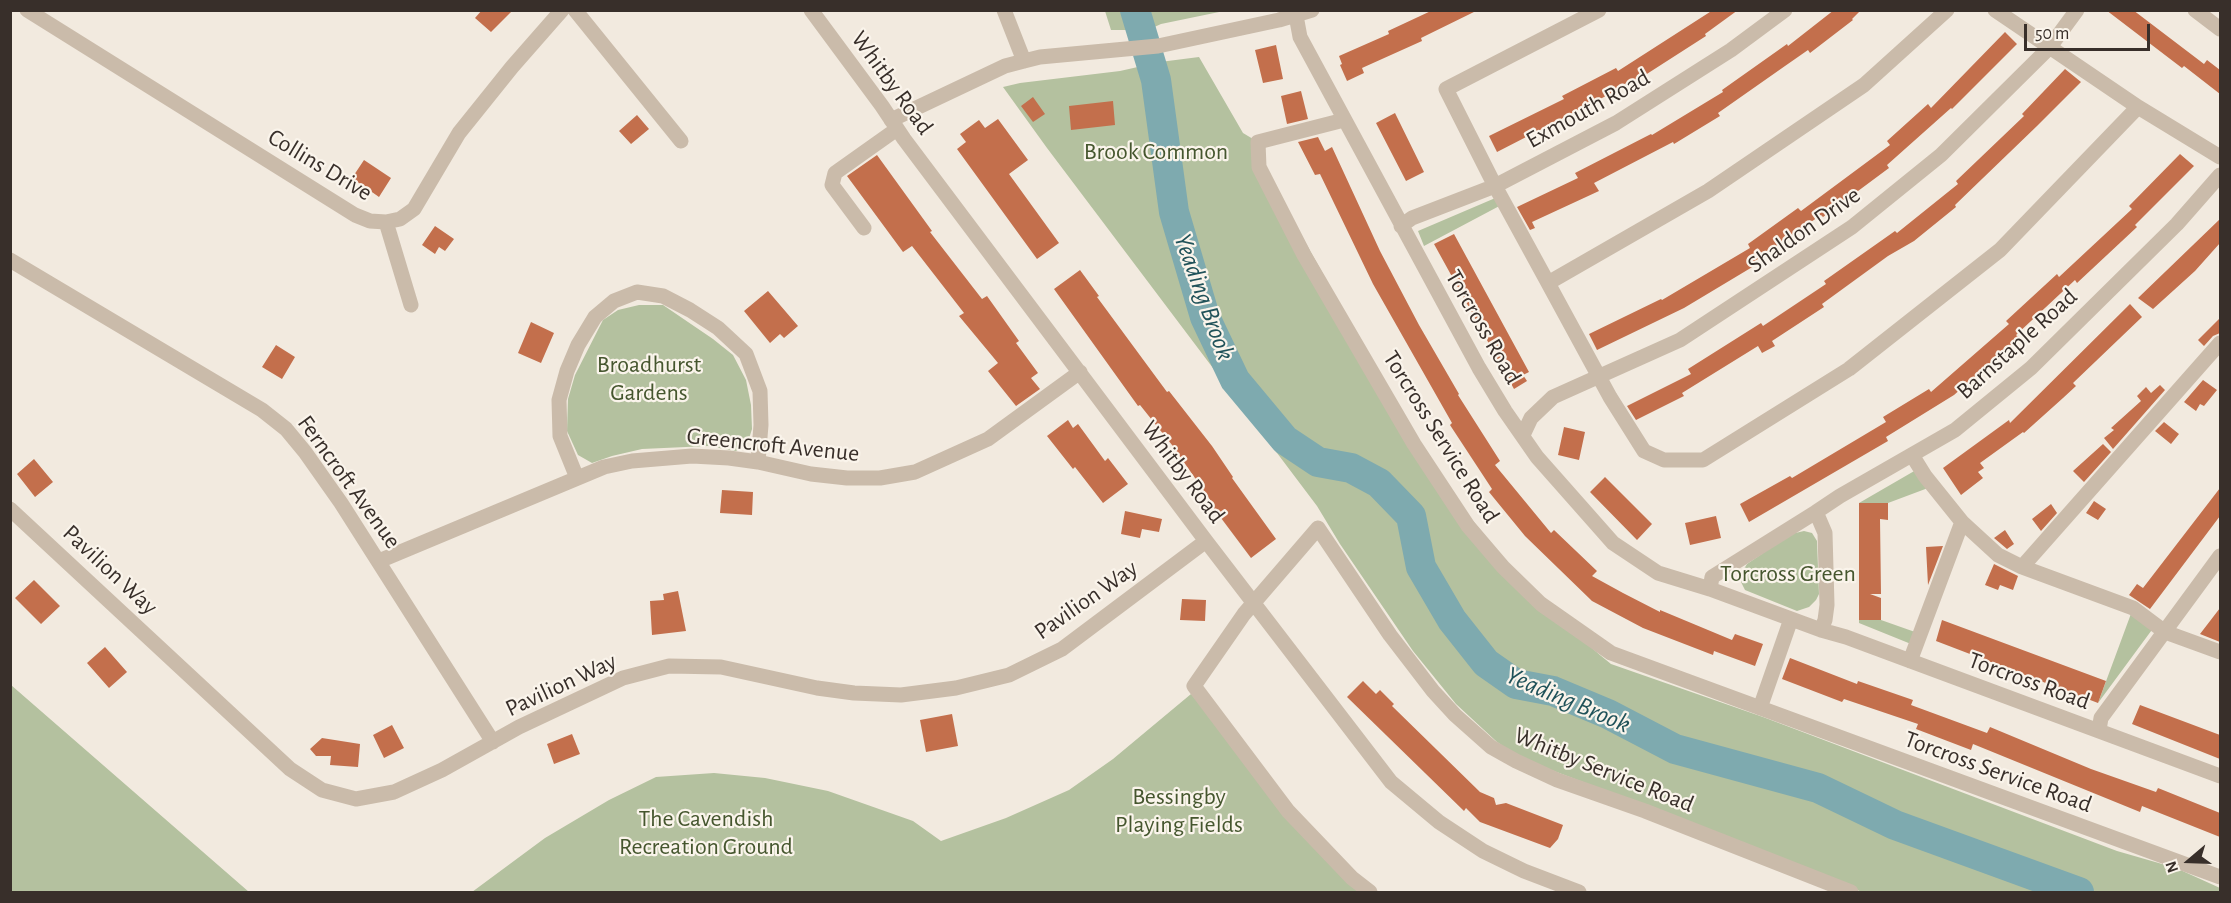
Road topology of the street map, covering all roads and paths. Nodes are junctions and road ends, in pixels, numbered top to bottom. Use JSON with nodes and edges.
{"nodes":[{"id":1,"x":562,"y":10,"type":"edge"},
{"id":2,"x":575,"y":10,"type":"edge"},
{"id":3,"x":811,"y":10,"type":"edge"},
{"id":4,"x":1004,"y":10,"type":"edge"},
{"id":5,"x":1312,"y":10,"type":"edge"},
{"id":6,"x":1599,"y":10,"type":"edge"},
{"id":7,"x":1785,"y":10,"type":"edge"},
{"id":8,"x":1947,"y":10,"type":"edge"},
{"id":9,"x":1995,"y":10,"type":"edge"},
{"id":10,"x":2077,"y":10,"type":"edge"},
{"id":11,"x":2195,"y":10,"type":"edge"},
{"id":12,"x":34,"y":12,"type":"edge"},
{"id":13,"x":1295,"y":13,"type":"edge"},
{"id":14,"x":2220,"y":29,"type":"edge"},
{"id":15,"x":2049,"y":48,"type":"junction"},
{"id":16,"x":1024,"y":61,"type":"junction"},
{"id":17,"x":2138,"y":107,"type":"junction"},
{"id":18,"x":1344,"y":120,"type":"junction"},
{"id":19,"x":894,"y":124,"type":"junction"},
{"id":20,"x":681,"y":141,"type":"dead end"},
{"id":21,"x":2220,"y":157,"type":"edge"},
{"id":22,"x":2220,"y":175,"type":"edge"},
{"id":23,"x":1495,"y":186,"type":"junction"},
{"id":24,"x":386,"y":222,"type":"junction"},
{"id":25,"x":1401,"y":226,"type":"junction"},
{"id":26,"x":864,"y":228,"type":"dead end"},
{"id":27,"x":10,"y":260,"type":"edge"},
{"id":28,"x":1548,"y":283,"type":"junction"},
{"id":29,"x":411,"y":305,"type":"dead end"},
{"id":30,"x":2220,"y":343,"type":"edge"},
{"id":31,"x":1080,"y":372,"type":"junction"},
{"id":32,"x":1599,"y":376,"type":"junction"},
{"id":33,"x":1523,"y":435,"type":"junction"},
{"id":34,"x":1912,"y":455,"type":"junction"},
{"id":35,"x":758,"y":462,"type":"junction"},
{"id":36,"x":577,"y":478,"type":"junction"},
{"id":37,"x":10,"y":509,"type":"edge"},
{"id":38,"x":1816,"y":512,"type":"junction"},
{"id":39,"x":1962,"y":522,"type":"junction"},
{"id":40,"x":1206,"y":541,"type":"junction"},
{"id":41,"x":2220,"y":556,"type":"edge"},
{"id":42,"x":379,"y":561,"type":"junction"},
{"id":43,"x":2022,"y":567,"type":"junction"},
{"id":44,"x":1710,"y":589,"type":"junction"},
{"id":45,"x":1254,"y":604,"type":"junction"},
{"id":46,"x":1791,"y":619,"type":"junction"},
{"id":47,"x":1821,"y":630,"type":"junction"},
{"id":48,"x":2165,"y":632,"type":"junction"},
{"id":49,"x":2220,"y":652,"type":"edge"},
{"id":50,"x":1910,"y":661,"type":"junction"},
{"id":51,"x":1760,"y":708,"type":"junction"},
{"id":52,"x":2099,"y":730,"type":"junction"},
{"id":53,"x":493,"y":742,"type":"junction"},
{"id":54,"x":2220,"y":776,"type":"edge"},
{"id":55,"x":2220,"y":877,"type":"edge"},
{"id":56,"x":1370,"y":892,"type":"edge"},
{"id":57,"x":1579,"y":892,"type":"edge"},
{"id":58,"x":1851,"y":892,"type":"edge"}],
"edges":[{"from":1,"to":24,"type":"street","name":"Collins Drive"},
{"from":2,"to":20,"type":"street"},
{"from":3,"to":19,"type":"street","name":"Whitby Road"},
{"from":4,"to":16,"type":"street"},
{"from":5,"to":13,"type":"street"},
{"from":6,"to":23,"type":"street"},
{"from":7,"to":23,"type":"street","name":"Exmouth Road"},
{"from":8,"to":28,"type":"street"},
{"from":9,"to":15,"type":"street"},
{"from":10,"to":15,"type":"street","name":"Shaldon Drive"},
{"from":11,"to":14,"type":"street"},
{"from":12,"to":24,"type":"street","name":"Collins Drive"},
{"from":13,"to":16,"type":"street"},
{"from":13,"to":18,"type":"street","name":"Torcross Road"},
{"from":15,"to":17,"type":"street"},
{"from":15,"to":32,"type":"street","name":"Shaldon Drive"},
{"from":16,"to":19,"type":"street"},
{"from":17,"to":21,"type":"street"},
{"from":17,"to":32,"type":"street"},
{"from":18,"to":25,"type":"street","name":"Torcross Road"},
{"from":18,"to":51,"type":"street","name":"Torcross Service Road"},
{"from":19,"to":26,"type":"street"},
{"from":19,"to":31,"type":"street","name":"Whitby Road"},
{"from":22,"to":34,"type":"street","name":"Barnstaple Road"},
{"from":23,"to":25,"type":"street","name":"Exmouth Road"},
{"from":23,"to":28,"type":"street"},
{"from":24,"to":29,"type":"street"},
{"from":25,"to":33,"type":"street","name":"Torcross Road"},
{"from":27,"to":42,"type":"street","name":"Ferncroft Avenue"},
{"from":28,"to":32,"type":"street"},
{"from":30,"to":43,"type":"street"},
{"from":31,"to":35,"type":"street","name":"Greencroft Avenue"},
{"from":31,"to":40,"type":"street","name":"Whitby Road"},
{"from":32,"to":33,"type":"street","name":"Shaldon Drive"},
{"from":33,"to":44,"type":"street","name":"Torcross Road"},
{"from":34,"to":38,"type":"street","name":"Barnstaple Road"},
{"from":34,"to":39,"type":"street"},
{"from":35,"to":36,"type":"street","name":"Greencroft Avenue"},
{"from":35,"to":36,"type":"street"},
{"from":36,"to":42,"type":"street","name":"Greencroft Avenue"},
{"from":37,"to":53,"type":"street","name":"Pavilion Way"},
{"from":38,"to":44,"type":"street"},
{"from":38,"to":47,"type":"street"},
{"from":39,"to":43,"type":"street"},
{"from":39,"to":50,"type":"street"},
{"from":40,"to":45,"type":"street","name":"Whitby Road"},
{"from":40,"to":53,"type":"street","name":"Pavilion Way"},
{"from":41,"to":48,"type":"street"},
{"from":42,"to":53,"type":"street","name":"Ferncroft Avenue"},
{"from":43,"to":48,"type":"street"},
{"from":44,"to":46,"type":"street","name":"Torcross Road"},
{"from":45,"to":56,"type":"street"},
{"from":45,"to":57,"type":"street","name":"Whitby Road"},
{"from":45,"to":58,"type":"street","name":"Whitby Service Road"},
{"from":46,"to":47,"type":"street","name":"Torcross Road"},
{"from":46,"to":51,"type":"street"},
{"from":47,"to":50,"type":"street","name":"Torcross Road"},
{"from":48,"to":49,"type":"street"},
{"from":48,"to":52,"type":"street"},
{"from":50,"to":52,"type":"street","name":"Torcross Road"},
{"from":51,"to":55,"type":"street","name":"Torcross Service Road"},
{"from":52,"to":54,"type":"street","name":"Torcross Road"}]}
